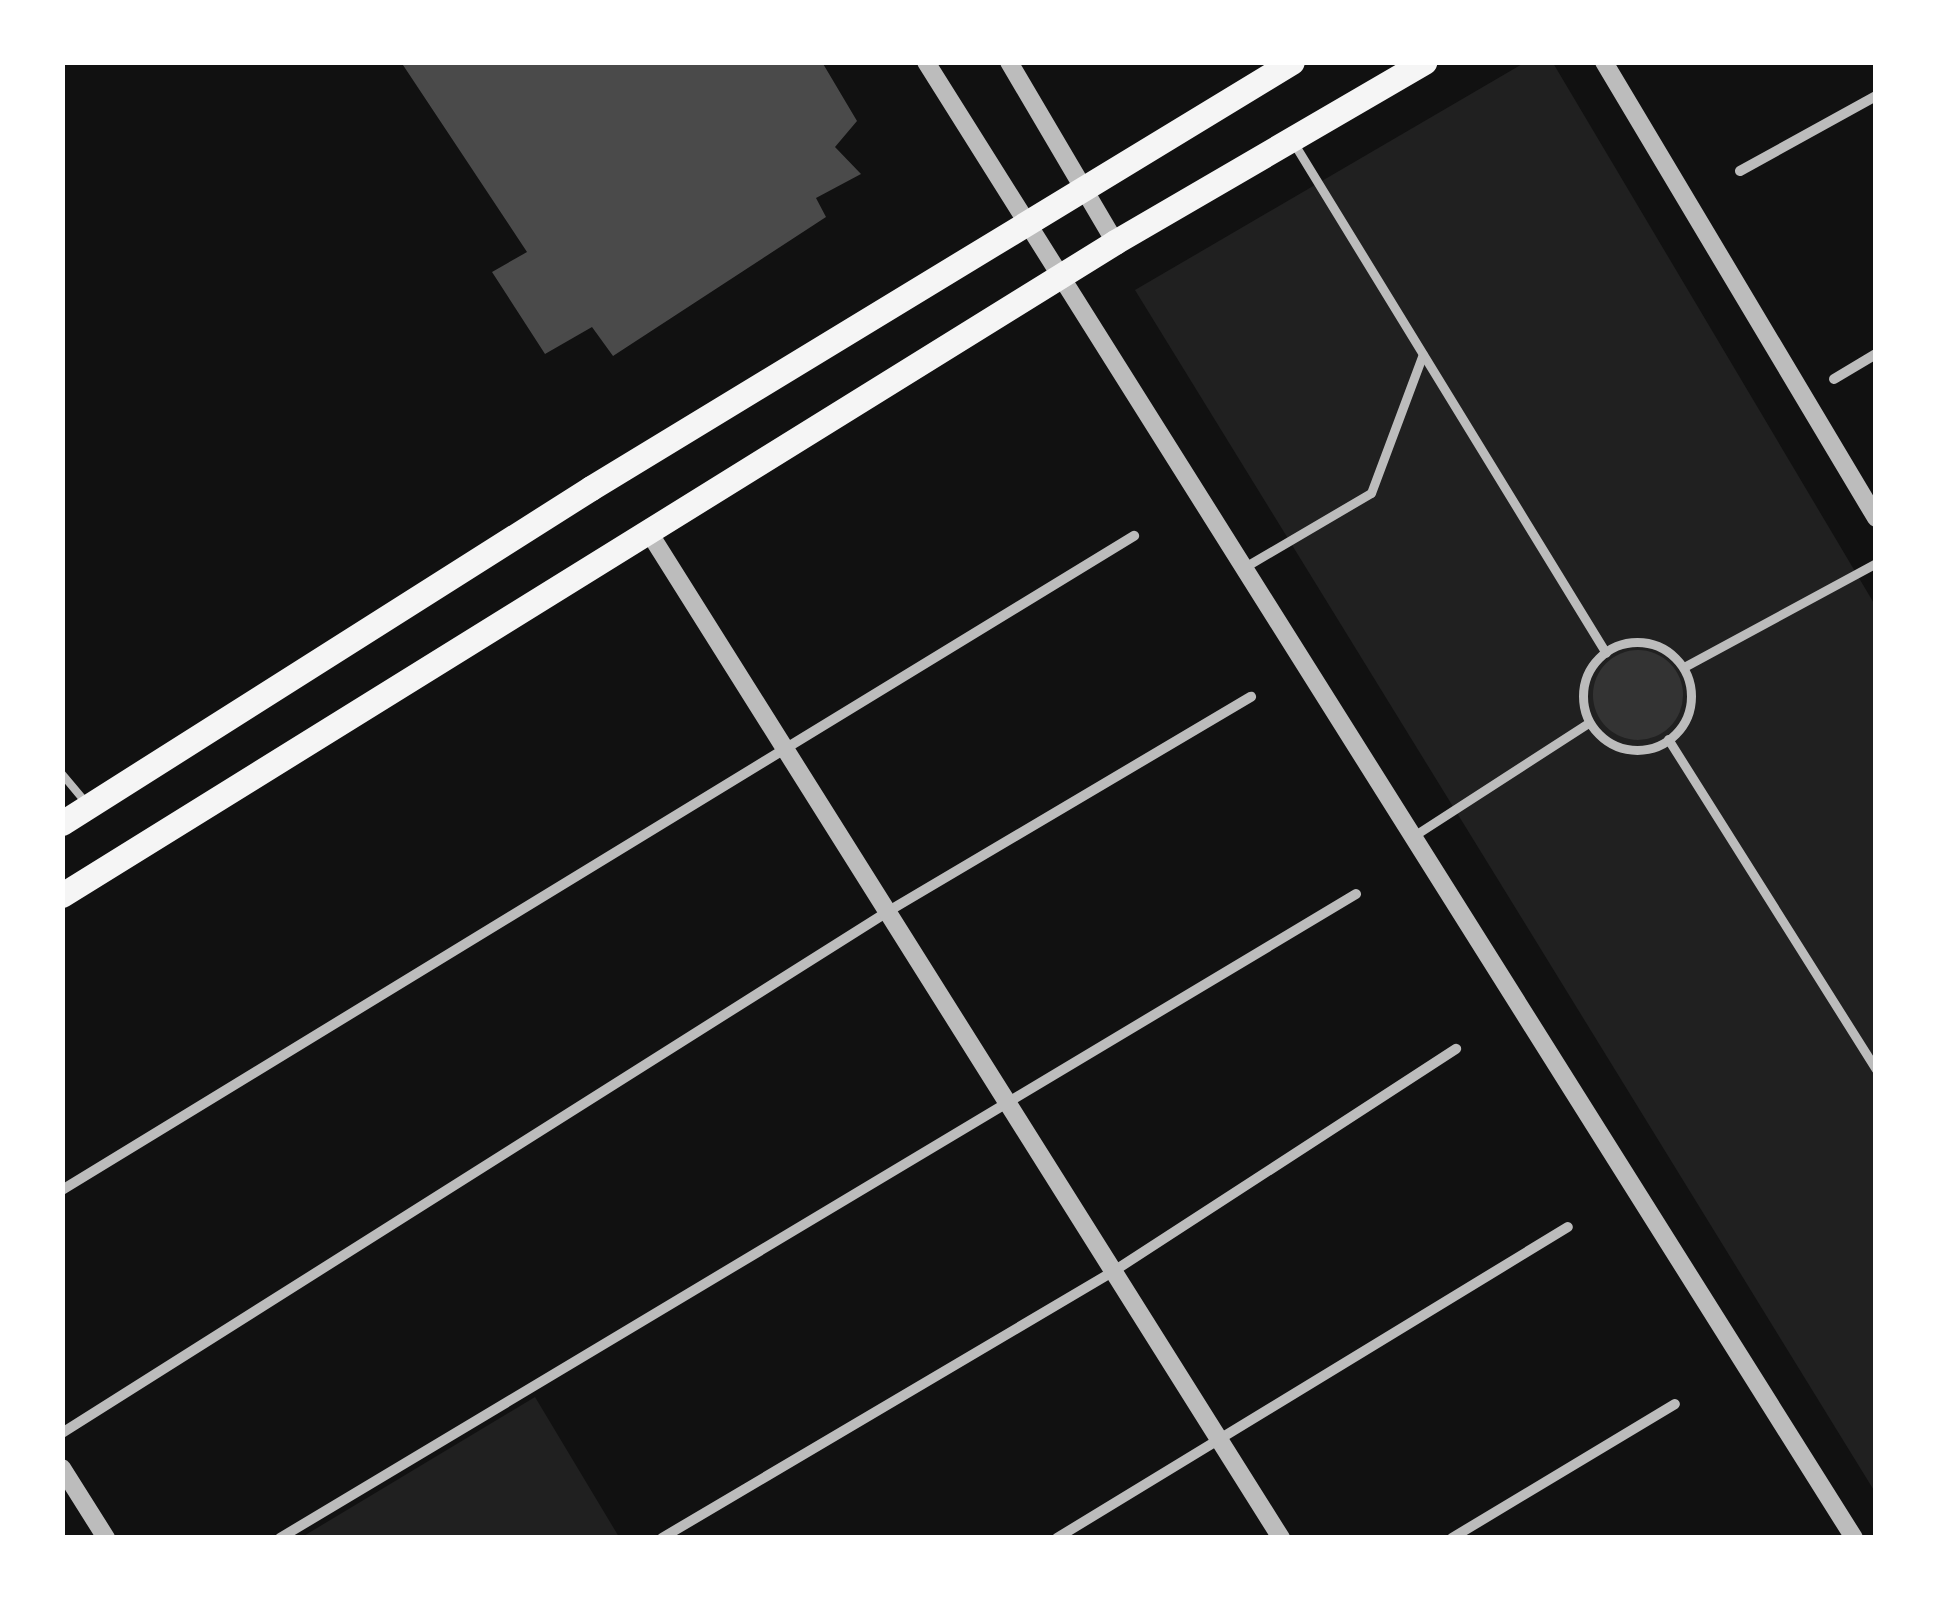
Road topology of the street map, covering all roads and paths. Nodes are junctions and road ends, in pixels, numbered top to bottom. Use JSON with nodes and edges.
{"nodes":[{"id":1,"x":926,"y":62,"type":"edge"},
{"id":2,"x":1008,"y":62,"type":"edge"},
{"id":3,"x":1292,"y":62,"type":"edge"},
{"id":4,"x":1424,"y":62,"type":"edge"},
{"id":5,"x":1604,"y":62,"type":"edge"},
{"id":6,"x":1876,"y":96,"type":"edge"},
{"id":7,"x":1292,"y":139,"type":"junction"},
{"id":8,"x":1740,"y":171,"type":"dead end"},
{"id":9,"x":1086,"y":187,"type":"junction"},
{"id":10,"x":1025,"y":224,"type":"junction"},
{"id":11,"x":1116,"y":242,"type":"junction"},
{"id":12,"x":1060,"y":279,"type":"junction"},
{"id":13,"x":1422,"y":354,"type":"junction"},
{"id":14,"x":1876,"y":354,"type":"edge"},
{"id":15,"x":1834,"y":379,"type":"dead end"},
{"id":16,"x":1876,"y":518,"type":"edge"},
{"id":17,"x":650,"y":534,"type":"junction"},
{"id":18,"x":1134,"y":536,"type":"dead end"},
{"id":19,"x":1876,"y":564,"type":"edge"},
{"id":20,"x":1243,"y":568,"type":"junction"},
{"id":21,"x":1606,"y":653,"type":"junction"},
{"id":22,"x":1684,"y":667,"type":"junction"},
{"id":23,"x":1251,"y":697,"type":"dead end"},
{"id":24,"x":1588,"y":722,"type":"junction"},
{"id":25,"x":1668,"y":739,"type":"junction"},
{"id":26,"x":786,"y":750,"type":"junction"},
{"id":27,"x":62,"y":774,"type":"edge"},
{"id":28,"x":89,"y":806,"type":"junction"},
{"id":29,"x":62,"y":822,"type":"edge"},
{"id":30,"x":1412,"y":837,"type":"junction"},
{"id":31,"x":1356,"y":894,"type":"dead end"},
{"id":32,"x":62,"y":895,"type":"edge"},
{"id":33,"x":887,"y":912,"type":"junction"},
{"id":34,"x":1456,"y":1049,"type":"dead end"},
{"id":35,"x":1876,"y":1070,"type":"edge"},
{"id":36,"x":1007,"y":1102,"type":"junction"},
{"id":37,"x":62,"y":1190,"type":"edge"},
{"id":38,"x":1568,"y":1227,"type":"dead end"},
{"id":39,"x":1114,"y":1271,"type":"junction"},
{"id":40,"x":1675,"y":1404,"type":"dead end"},
{"id":41,"x":62,"y":1433,"type":"edge"},
{"id":42,"x":1218,"y":1438,"type":"junction"},
{"id":43,"x":62,"y":1468,"type":"edge"},
{"id":44,"x":106,"y":1538,"type":"edge"},
{"id":45,"x":280,"y":1538,"type":"edge"},
{"id":46,"x":662,"y":1538,"type":"edge"},
{"id":47,"x":1057,"y":1538,"type":"edge"},
{"id":48,"x":1281,"y":1538,"type":"edge"},
{"id":49,"x":1452,"y":1538,"type":"edge"},
{"id":50,"x":1854,"y":1538,"type":"edge"}],
"edges":[{"from":1,"to":10,"type":"street"},
{"from":2,"to":9,"type":"street"},
{"from":3,"to":9,"type":"main road"},
{"from":4,"to":7,"type":"main road"},
{"from":5,"to":16,"type":"street"},
{"from":6,"to":8,"type":"street"},
{"from":7,"to":11,"type":"main road"},
{"from":7,"to":13,"type":"street"},
{"from":9,"to":10,"type":"main road"},
{"from":9,"to":11,"type":"street"},
{"from":10,"to":12,"type":"street"},
{"from":10,"to":28,"type":"main road"},
{"from":11,"to":12,"type":"main road"},
{"from":12,"to":17,"type":"main road"},
{"from":12,"to":20,"type":"street"},
{"from":13,"to":20,"type":"street"},
{"from":13,"to":21,"type":"street"},
{"from":14,"to":15,"type":"street"},
{"from":17,"to":26,"type":"street"},
{"from":17,"to":32,"type":"main road"},
{"from":18,"to":26,"type":"street"},
{"from":19,"to":22,"type":"street"},
{"from":20,"to":30,"type":"street"},
{"from":21,"to":22,"type":"street"},
{"from":21,"to":24,"type":"street"},
{"from":22,"to":25,"type":"street"},
{"from":23,"to":33,"type":"street"},
{"from":24,"to":25,"type":"street"},
{"from":24,"to":30,"type":"street"},
{"from":25,"to":35,"type":"street"},
{"from":26,"to":33,"type":"street"},
{"from":26,"to":37,"type":"street"},
{"from":27,"to":28,"type":"lane"},
{"from":28,"to":29,"type":"main road"},
{"from":30,"to":50,"type":"street"},
{"from":31,"to":36,"type":"street"},
{"from":33,"to":36,"type":"street"},
{"from":33,"to":41,"type":"street"},
{"from":34,"to":39,"type":"street"},
{"from":36,"to":39,"type":"street"},
{"from":36,"to":45,"type":"street"},
{"from":38,"to":42,"type":"street"},
{"from":39,"to":42,"type":"street"},
{"from":39,"to":46,"type":"street"},
{"from":40,"to":49,"type":"street"},
{"from":42,"to":47,"type":"street"},
{"from":42,"to":48,"type":"street"},
{"from":43,"to":44,"type":"street"}]}
